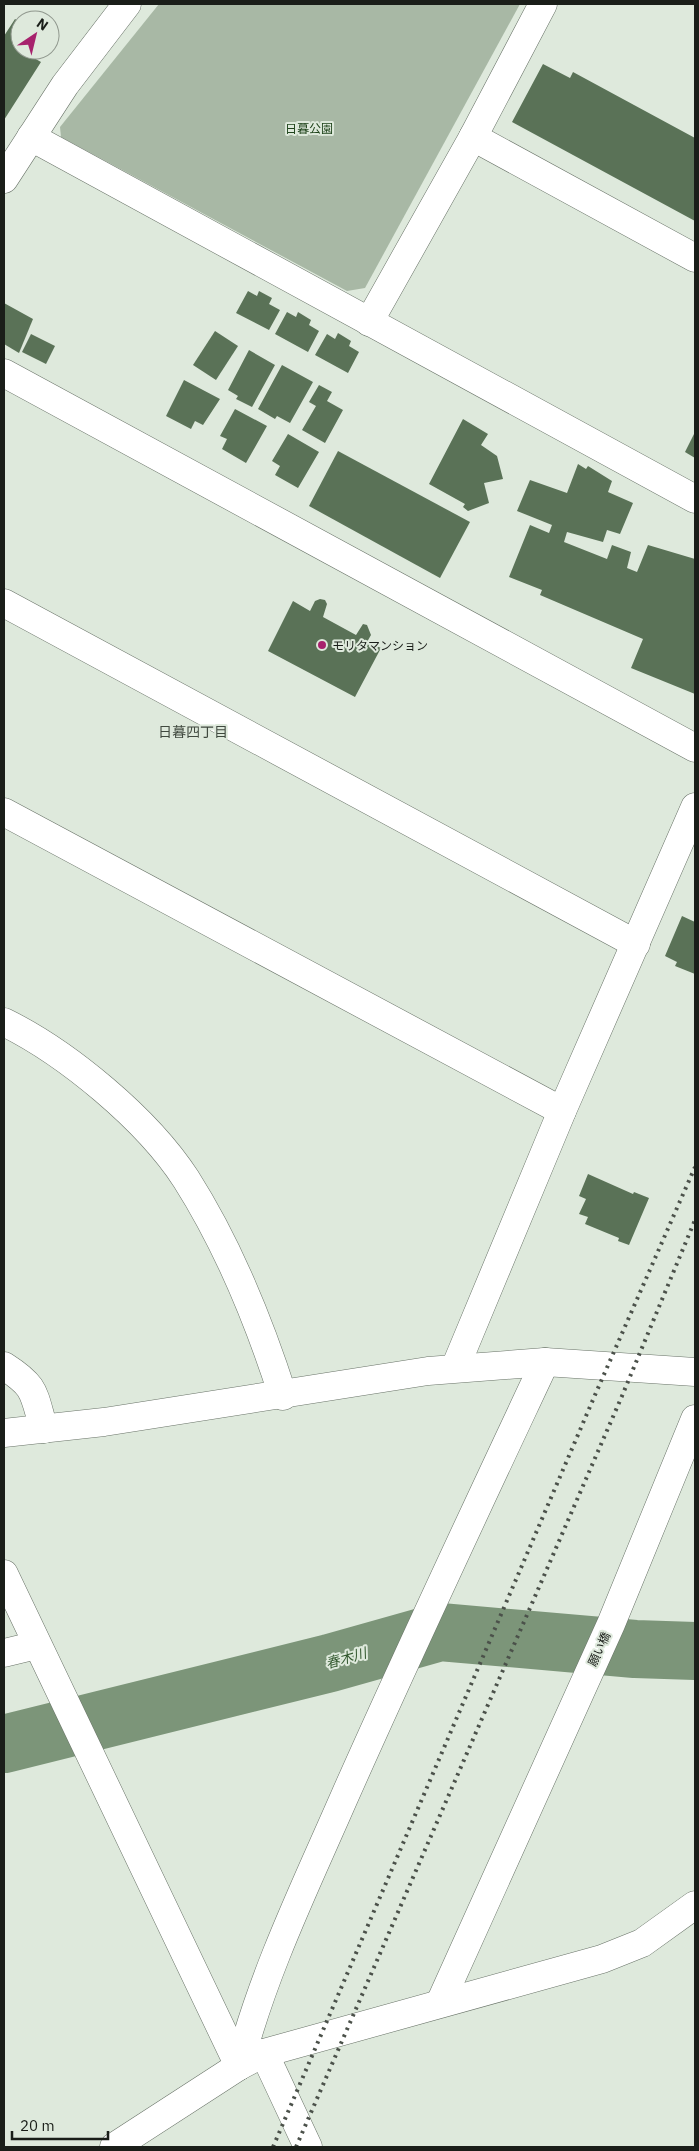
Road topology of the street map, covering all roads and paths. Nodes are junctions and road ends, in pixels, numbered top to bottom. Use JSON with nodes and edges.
{"nodes":[{"id":1,"x":127,"y":4,"type":"edge"},
{"id":2,"x":543,"y":4,"type":"edge"},
{"id":3,"x":31,"y":137,"type":"junction"},
{"id":4,"x":473,"y":137,"type":"junction"},
{"id":5,"x":4,"y":179,"type":"edge"},
{"id":6,"x":695,"y":258,"type":"edge"},
{"id":7,"x":369,"y":322,"type":"junction"},
{"id":8,"x":4,"y":374,"type":"edge"},
{"id":9,"x":695,"y":499,"type":"edge"},
{"id":10,"x":4,"y":603,"type":"edge"},
{"id":11,"x":695,"y":748,"type":"edge"},
{"id":12,"x":695,"y":807,"type":"edge"},
{"id":13,"x":4,"y":812,"type":"edge"},
{"id":14,"x":636,"y":944,"type":"junction"},
{"id":15,"x":4,"y":1022,"type":"edge"},
{"id":16,"x":562,"y":1111,"type":"junction"},
{"id":17,"x":545,"y":1362,"type":"junction"},
{"id":18,"x":4,"y":1366,"type":"edge"},
{"id":19,"x":455,"y":1368,"type":"junction"},
{"id":20,"x":695,"y":1372,"type":"edge"},
{"id":21,"x":283,"y":1396,"type":"junction"},
{"id":22,"x":695,"y":1419,"type":"edge"},
{"id":23,"x":44,"y":1429,"type":"junction"},
{"id":24,"x":4,"y":1433,"type":"edge"},
{"id":25,"x":4,"y":1574,"type":"edge"},
{"id":26,"x":37,"y":1645,"type":"junction"},
{"id":27,"x":4,"y":1653,"type":"edge"},
{"id":28,"x":695,"y":1905,"type":"edge"},
{"id":29,"x":440,"y":2003,"type":"junction"},
{"id":30,"x":264,"y":2053,"type":"junction"},
{"id":31,"x":239,"y":2066,"type":"junction"},
{"id":32,"x":114,"y":2147,"type":"edge"},
{"id":33,"x":308,"y":2147,"type":"edge"}],
"edges":[{"from":1,"to":3,"type":"street"},
{"from":2,"to":4,"type":"street"},
{"from":3,"to":5,"type":"street"},
{"from":3,"to":7,"type":"street"},
{"from":4,"to":6,"type":"street"},
{"from":4,"to":7,"type":"street"},
{"from":7,"to":9,"type":"street"},
{"from":8,"to":11,"type":"street"},
{"from":10,"to":14,"type":"street"},
{"from":12,"to":14,"type":"street"},
{"from":13,"to":16,"type":"street"},
{"from":14,"to":16,"type":"street"},
{"from":15,"to":21,"type":"street"},
{"from":16,"to":19,"type":"street"},
{"from":17,"to":19,"type":"street"},
{"from":17,"to":20,"type":"street"},
{"from":17,"to":31,"type":"street"},
{"from":18,"to":23,"type":"street"},
{"from":19,"to":21,"type":"street"},
{"from":21,"to":23,"type":"street"},
{"from":22,"to":29,"type":"street","name":"願い橋"},
{"from":23,"to":24,"type":"street"},
{"from":25,"to":26,"type":"street"},
{"from":26,"to":27,"type":"street"},
{"from":26,"to":31,"type":"street"},
{"from":28,"to":29,"type":"street"},
{"from":29,"to":30,"type":"street"},
{"from":30,"to":31,"type":"street"},
{"from":30,"to":33,"type":"street"},
{"from":31,"to":32,"type":"street"}]}
